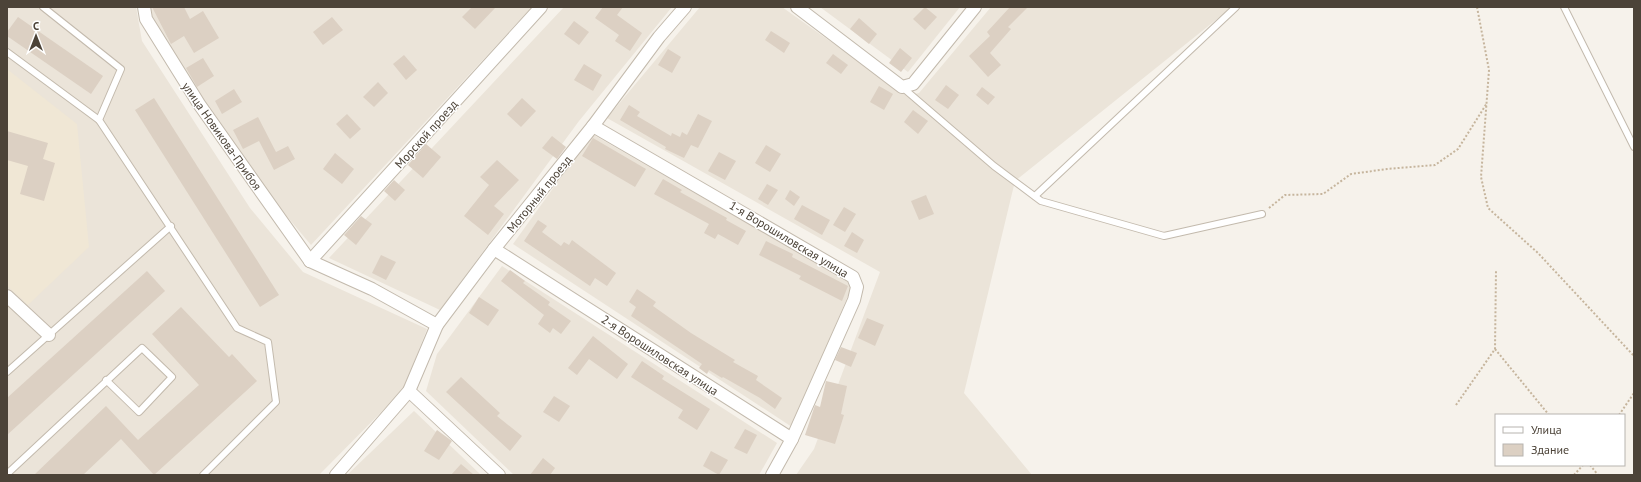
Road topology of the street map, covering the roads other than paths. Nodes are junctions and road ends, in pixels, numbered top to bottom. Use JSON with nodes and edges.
{"nodes":[{"id":1,"x":42,"y":7,"type":"edge"},
{"id":2,"x":144,"y":7,"type":"edge"},
{"id":3,"x":541,"y":7,"type":"edge"},
{"id":4,"x":685,"y":7,"type":"edge"},
{"id":5,"x":797,"y":7,"type":"edge"},
{"id":6,"x":975,"y":7,"type":"edge"},
{"id":7,"x":1236,"y":7,"type":"edge"},
{"id":8,"x":1564,"y":7,"type":"edge"},
{"id":9,"x":7,"y":52,"type":"edge"},
{"id":10,"x":902,"y":87,"type":"junction"},
{"id":11,"x":99,"y":120,"type":"junction"},
{"id":12,"x":593,"y":126,"type":"junction"},
{"id":13,"x":1634,"y":147,"type":"edge"},
{"id":14,"x":1036,"y":196,"type":"junction"},
{"id":15,"x":1262,"y":214,"type":"road end"},
{"id":16,"x":171,"y":226,"type":"junction"},
{"id":17,"x":494,"y":249,"type":"junction"},
{"id":18,"x":310,"y":261,"type":"junction"},
{"id":19,"x":7,"y":296,"type":"edge"},
{"id":20,"x":437,"y":325,"type":"junction"},
{"id":21,"x":49,"y":335,"type":"junction"},
{"id":22,"x":7,"y":372,"type":"edge"},
{"id":23,"x":106,"y":380,"type":"junction"},
{"id":24,"x":409,"y":390,"type":"junction"},
{"id":25,"x":792,"y":439,"type":"junction"},
{"id":26,"x":7,"y":474,"type":"edge"},
{"id":27,"x":203,"y":475,"type":"edge"},
{"id":28,"x":336,"y":475,"type":"edge"},
{"id":29,"x":499,"y":475,"type":"edge"},
{"id":30,"x":772,"y":475,"type":"edge"}],
"edges":[{"from":1,"to":11,"type":"lane"},
{"from":2,"to":18,"type":"street","name":"улица Новикова-Прибоя"},
{"from":3,"to":18,"type":"street","name":"Морской проезд"},
{"from":4,"to":12,"type":"street","name":"Моторный проезд"},
{"from":5,"to":10,"type":"street"},
{"from":6,"to":10,"type":"street"},
{"from":7,"to":14,"type":"lane"},
{"from":8,"to":13,"type":"lane"},
{"from":9,"to":11,"type":"lane"},
{"from":10,"to":14,"type":"lane"},
{"from":11,"to":16,"type":"lane"},
{"from":12,"to":17,"type":"street","name":"Моторный проезд"},
{"from":12,"to":25,"type":"street","name":"1-я Ворошиловская улица"},
{"from":14,"to":15,"type":"lane"},
{"from":16,"to":21,"type":"lane"},
{"from":16,"to":27,"type":"lane"},
{"from":17,"to":20,"type":"street","name":"Моторный проезд"},
{"from":17,"to":25,"type":"street","name":"2-я Ворошиловская улица"},
{"from":18,"to":20,"type":"street"},
{"from":19,"to":21,"type":"street"},
{"from":20,"to":24,"type":"street","name":"Моторный проезд"},
{"from":21,"to":22,"type":"lane"},
{"from":23,"to":23,"type":"lane"},
{"from":23,"to":26,"type":"lane"},
{"from":24,"to":28,"type":"street","name":"Моторный проезд"},
{"from":24,"to":29,"type":"street"},
{"from":25,"to":30,"type":"street"}]}
